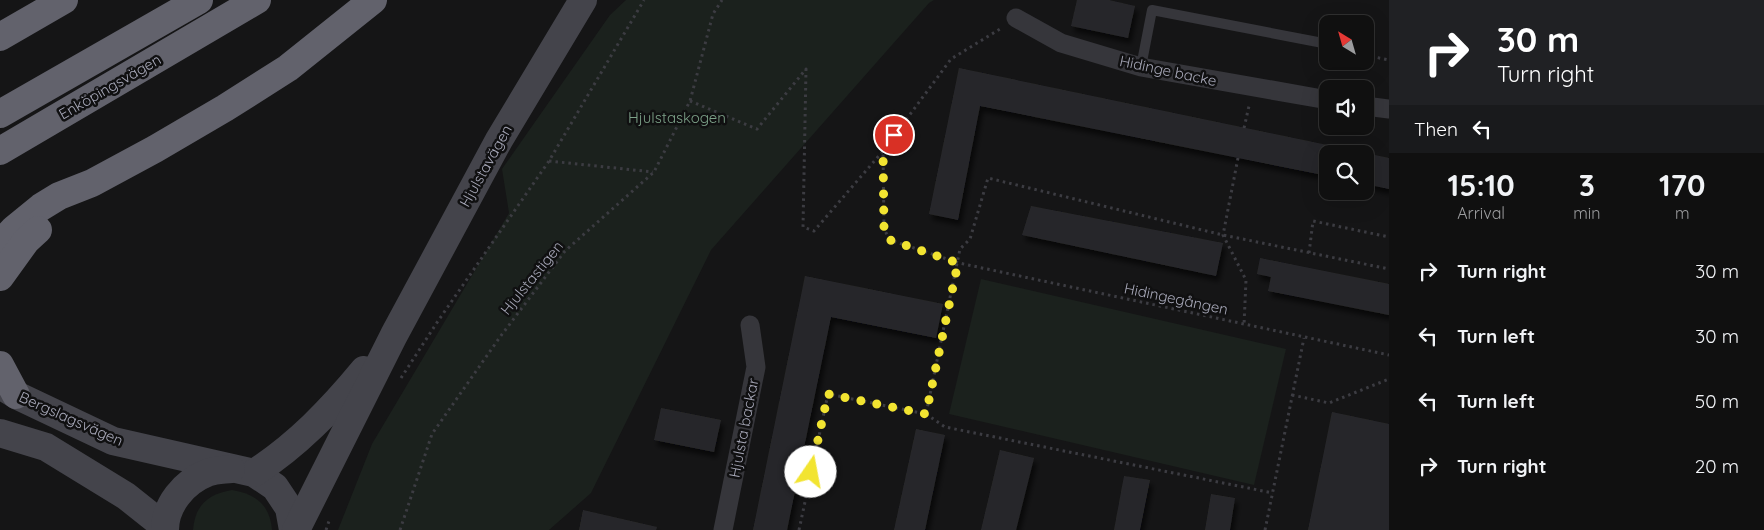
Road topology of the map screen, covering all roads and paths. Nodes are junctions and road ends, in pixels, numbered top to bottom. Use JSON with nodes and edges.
{"nodes":[{"id":1,"x":64,"y":0,"type":"edge"},
{"id":2,"x":199,"y":0,"type":"edge"},
{"id":3,"x":257,"y":0,"type":"edge"},
{"id":4,"x":373,"y":0,"type":"edge"},
{"id":5,"x":583,"y":0,"type":"edge"},
{"id":6,"x":644,"y":0,"type":"edge"},
{"id":7,"x":722,"y":0,"type":"edge"},
{"id":8,"x":0,"y":14,"type":"edge"},
{"id":9,"x":34,"y":16,"type":"junction"},
{"id":10,"x":1016,"y":18,"type":"joint"},
{"id":11,"x":0,"y":37,"type":"edge"},
{"id":12,"x":1319,"y":42,"type":"edge"},
{"id":13,"x":1374,"y":57,"type":"edge"},
{"id":14,"x":1389,"y":60,"type":"edge"},
{"id":15,"x":1141,"y":68,"type":"junction"},
{"id":16,"x":1319,"y":98,"type":"edge"},
{"id":17,"x":690,"y":101,"type":"junction"},
{"id":18,"x":1374,"y":107,"type":"edge"},
{"id":19,"x":1389,"y":109,"type":"edge"},
{"id":20,"x":0,"y":114,"type":"edge"},
{"id":21,"x":883,"y":150,"type":"junction"},
{"id":22,"x":0,"y":151,"type":"edge"},
{"id":23,"x":1238,"y":158,"type":"dead end"},
{"id":24,"x":549,"y":161,"type":"junction"},
{"id":25,"x":654,"y":172,"type":"junction"},
{"id":26,"x":92,"y":183,"type":"junction"},
{"id":27,"x":1223,"y":235,"type":"junction"},
{"id":28,"x":1389,"y":237,"type":"edge"},
{"id":29,"x":0,"y":244,"type":"edge"},
{"id":30,"x":1308,"y":252,"type":"junction"},
{"id":31,"x":958,"y":263,"type":"junction"},
{"id":32,"x":1389,"y":269,"type":"edge"},
{"id":33,"x":0,"y":277,"type":"edge"},
{"id":34,"x":750,"y":325,"type":"dead end"},
{"id":35,"x":1244,"y":325,"type":"junction"},
{"id":36,"x":394,"y":335,"type":"junction"},
{"id":37,"x":1304,"y":338,"type":"junction"},
{"id":38,"x":1389,"y":355,"type":"edge"},
{"id":39,"x":0,"y":365,"type":"edge"},
{"id":40,"x":1389,"y":378,"type":"edge"},
{"id":41,"x":401,"y":379,"type":"dead end"},
{"id":42,"x":8,"y":390,"type":"edge"},
{"id":43,"x":1292,"y":395,"type":"junction"},
{"id":44,"x":926,"y":414,"type":"junction"},
{"id":45,"x":0,"y":433,"type":"edge"},
{"id":46,"x":243,"y":471,"type":"junction"},
{"id":47,"x":1273,"y":493,"type":"junction"},
{"id":48,"x":333,"y":513,"type":"dead end"},
{"id":49,"x":165,"y":528,"type":"edge"},
{"id":50,"x":295,"y":530,"type":"edge"},
{"id":51,"x":326,"y":530,"type":"edge"},
{"id":52,"x":400,"y":530,"type":"edge"},
{"id":53,"x":723,"y":530,"type":"edge"},
{"id":54,"x":799,"y":530,"type":"edge"},
{"id":55,"x":1265,"y":530,"type":"edge"}],
"edges":[{"from":1,"to":9,"type":"highway"},
{"from":2,"to":20,"type":"highway","name":"Enköpingsvägen"},
{"from":3,"to":22,"type":"highway","name":"Enköpingsvägen"},
{"from":4,"to":26,"type":"highway"},
{"from":5,"to":36,"type":"main road","name":"Hjulstavägen"},
{"from":6,"to":24,"type":"path"},
{"from":7,"to":17,"type":"path","name":"Hjulstastigen"},
{"from":8,"to":9,"type":"highway"},
{"from":9,"to":11,"type":"highway"},
{"from":10,"to":15,"type":"street","name":"Hidinge backe"},
{"from":10,"to":21,"type":"path"},
{"from":12,"to":15,"type":"lane"},
{"from":13,"to":14,"type":"path"},
{"from":15,"to":16,"type":"street","name":"Hidinge backe"},
{"from":17,"to":21,"type":"path"},
{"from":17,"to":25,"type":"path","name":"Hjulstastigen"},
{"from":18,"to":19,"type":"street"},
{"from":21,"to":31,"type":"path","name":"Hidingegången"},
{"from":23,"to":27,"type":"path"},
{"from":24,"to":25,"type":"path"},
{"from":24,"to":41,"type":"path"},
{"from":25,"to":52,"type":"path","name":"Hjulstastigen"},
{"from":26,"to":29,"type":"highway"},
{"from":26,"to":33,"type":"highway"},
{"from":27,"to":30,"type":"path"},
{"from":27,"to":31,"type":"path"},
{"from":27,"to":35,"type":"path"},
{"from":28,"to":30,"type":"path"},
{"from":30,"to":32,"type":"path"},
{"from":31,"to":35,"type":"path","name":"Hidingegången"},
{"from":31,"to":44,"type":"path"},
{"from":34,"to":53,"type":"street","name":"Hjulsta backar"},
{"from":35,"to":37,"type":"path","name":"Hidingegången"},
{"from":36,"to":46,"type":"main road","name":"Hjulstavägen"},
{"from":36,"to":50,"type":"main road","name":"Hjulstavägen"},
{"from":37,"to":38,"type":"path","name":"Hidingegången"},
{"from":37,"to":43,"type":"path"},
{"from":39,"to":42,"type":"highway"},
{"from":40,"to":43,"type":"path"},
{"from":42,"to":46,"type":"main road","name":"Bergslagsvägen"},
{"from":43,"to":47,"type":"path"},
{"from":44,"to":47,"type":"path"},
{"from":44,"to":54,"type":"path"},
{"from":45,"to":49,"type":"main road"},
{"from":46,"to":49,"type":"main road"},
{"from":46,"to":50,"type":"main road","name":"Bergslagsvägen"},
{"from":47,"to":55,"type":"path"},
{"from":48,"to":51,"type":"path"}]}
